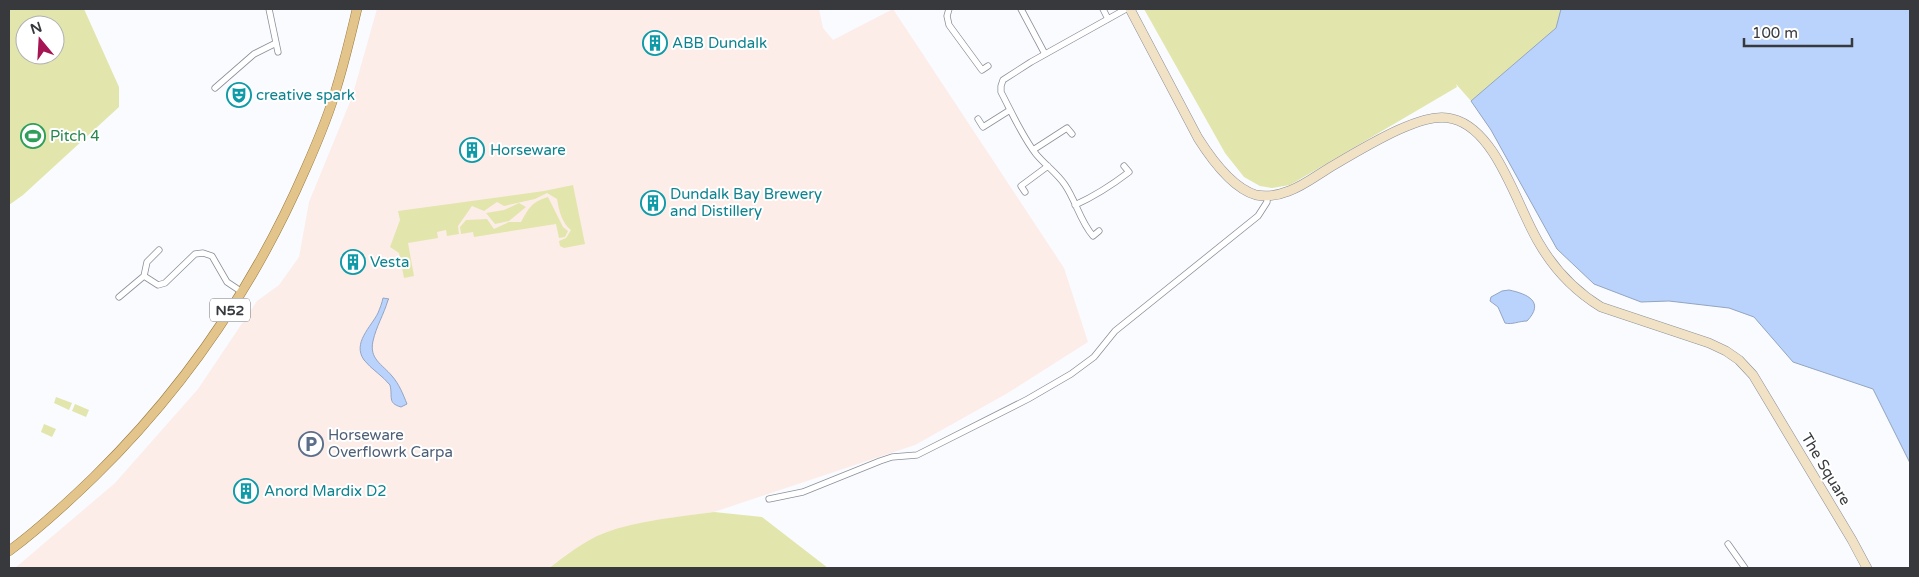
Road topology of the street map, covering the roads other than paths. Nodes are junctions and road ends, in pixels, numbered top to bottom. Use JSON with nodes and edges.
{"nodes":[{"id":1,"x":269,"y":9,"type":"edge"},
{"id":2,"x":364,"y":9,"type":"edge"},
{"id":3,"x":949,"y":9,"type":"edge"},
{"id":4,"x":1021,"y":9,"type":"edge"},
{"id":5,"x":1103,"y":9,"type":"edge"},
{"id":6,"x":1126,"y":9,"type":"edge"},
{"id":7,"x":1130,"y":9,"type":"edge"},
{"id":8,"x":356,"y":12,"type":"edge"},
{"id":9,"x":1108,"y":19,"type":"junction"},
{"id":10,"x":276,"y":43,"type":"junction"},
{"id":11,"x":278,"y":52,"type":"dead end"},
{"id":12,"x":1045,"y":54,"type":"junction"},
{"id":13,"x":988,"y":66,"type":"dead end"},
{"id":14,"x":215,"y":88,"type":"dead end"},
{"id":15,"x":1010,"y":110,"type":"junction"},
{"id":16,"x":978,"y":119,"type":"dead end"},
{"id":17,"x":1072,"y":134,"type":"dead end"},
{"id":18,"x":1033,"y":150,"type":"junction"},
{"id":19,"x":1048,"y":166,"type":"junction"},
{"id":20,"x":1124,"y":166,"type":"dead end"},
{"id":21,"x":1025,"y":192,"type":"dead end"},
{"id":22,"x":1267,"y":196,"type":"junction"},
{"id":23,"x":1075,"y":205,"type":"junction"},
{"id":24,"x":1099,"y":231,"type":"dead end"},
{"id":25,"x":159,"y":250,"type":"dead end"},
{"id":26,"x":144,"y":276,"type":"junction"},
{"id":27,"x":242,"y":292,"type":"junction"},
{"id":28,"x":120,"y":297,"type":"dead end"},
{"id":29,"x":769,"y":499,"type":"dead end"},
{"id":30,"x":1728,"y":544,"type":"dead end"},
{"id":31,"x":9,"y":552,"type":"edge"},
{"id":32,"x":1745,"y":568,"type":"edge"},
{"id":33,"x":1867,"y":568,"type":"edge"}],
"edges":[{"from":1,"to":10,"type":"street"},
{"from":2,"to":8,"type":"street"},
{"from":3,"to":13,"type":"street"},
{"from":4,"to":12,"type":"street"},
{"from":5,"to":9,"type":"street"},
{"from":6,"to":9,"type":"street"},
{"from":7,"to":22,"type":"main road"},
{"from":8,"to":27,"type":"main road","number":"N52"},
{"from":9,"to":12,"type":"street"},
{"from":10,"to":11,"type":"street"},
{"from":10,"to":14,"type":"street"},
{"from":12,"to":15,"type":"street"},
{"from":15,"to":16,"type":"street"},
{"from":15,"to":18,"type":"street"},
{"from":17,"to":18,"type":"street"},
{"from":18,"to":19,"type":"street"},
{"from":19,"to":21,"type":"street"},
{"from":19,"to":23,"type":"street"},
{"from":20,"to":23,"type":"street"},
{"from":22,"to":29,"type":"street"},
{"from":22,"to":33,"type":"main road","name":"The Square"},
{"from":23,"to":24,"type":"street"},
{"from":25,"to":26,"type":"street"},
{"from":26,"to":27,"type":"street"},
{"from":26,"to":28,"type":"street"},
{"from":27,"to":31,"type":"main road","number":"N52"},
{"from":30,"to":32,"type":"street"}]}
